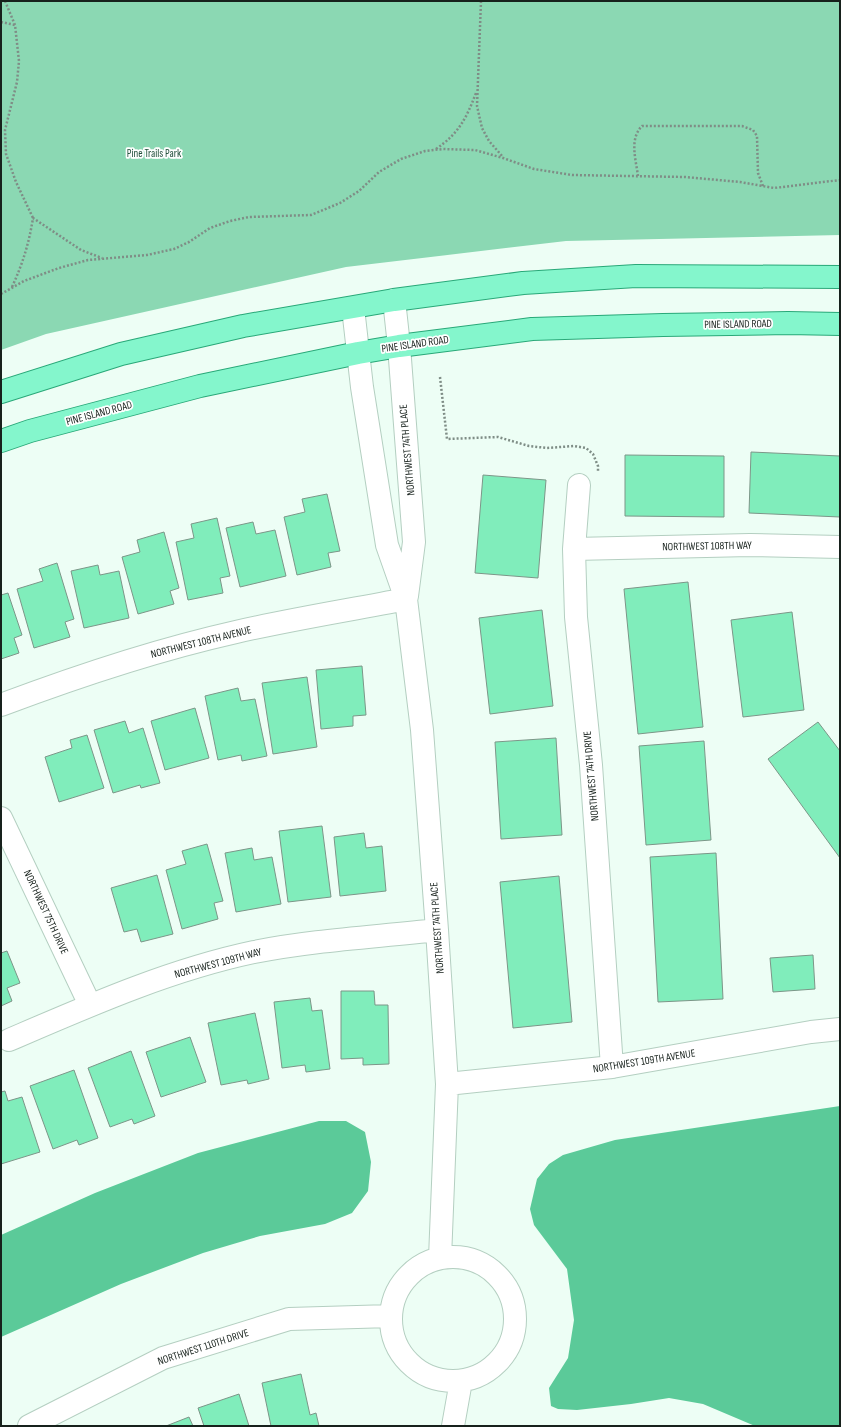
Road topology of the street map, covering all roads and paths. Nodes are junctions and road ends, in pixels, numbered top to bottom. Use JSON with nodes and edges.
{"nodes":[{"id":1,"x":6,"y":1,"type":"edge"},
{"id":2,"x":481,"y":1,"type":"edge"},
{"id":3,"x":1,"y":22,"type":"edge"},
{"id":4,"x":15,"y":25,"type":"junction"},
{"id":5,"x":477,"y":90,"type":"junction"},
{"id":6,"x":436,"y":150,"type":"junction"},
{"id":7,"x":503,"y":158,"type":"junction"},
{"id":8,"x":638,"y":176,"type":"junction"},
{"id":9,"x":840,"y":180,"type":"edge"},
{"id":10,"x":763,"y":186,"type":"junction"},
{"id":11,"x":33,"y":218,"type":"junction"},
{"id":12,"x":102,"y":258,"type":"junction"},
{"id":13,"x":840,"y":276,"type":"edge"},
{"id":14,"x":12,"y":288,"type":"junction"},
{"id":15,"x":1,"y":294,"type":"edge"},
{"id":16,"x":394,"y":300,"type":"junction"},
{"id":17,"x":353,"y":308,"type":"junction"},
{"id":18,"x":840,"y":324,"type":"edge"},
{"id":19,"x":399,"y":346,"type":"junction"},
{"id":20,"x":358,"y":353,"type":"junction"},
{"id":21,"x":440,"y":377,"type":"dead end"},
{"id":22,"x":1,"y":392,"type":"edge"},
{"id":23,"x":1,"y":441,"type":"edge"},
{"id":24,"x":598,"y":474,"type":"dead end"},
{"id":25,"x":579,"y":485,"type":"dead end"},
{"id":26,"x":840,"y":547,"type":"edge"},
{"id":27,"x":574,"y":549,"type":"junction"},
{"id":28,"x":406,"y":599,"type":"junction"},
{"id":29,"x":1,"y":705,"type":"edge"},
{"id":30,"x":1,"y":818,"type":"edge"},
{"id":31,"x":437,"y":930,"type":"junction"},
{"id":32,"x":90,"y":1005,"type":"junction"},
{"id":33,"x":840,"y":1030,"type":"edge"},
{"id":34,"x":9,"y":1040,"type":"dead end"},
{"id":35,"x":612,"y":1067,"type":"junction"},
{"id":36,"x":447,"y":1084,"type":"junction"},
{"id":37,"x":440,"y":1258,"type":"junction"},
{"id":38,"x":391,"y":1316,"type":"junction"},
{"id":39,"x":460,"y":1381,"type":"junction"},
{"id":40,"x":29,"y":1426,"type":"edge"},
{"id":41,"x":453,"y":1426,"type":"edge"}],
"edges":[{"from":1,"to":4,"type":"path"},
{"from":2,"to":5,"type":"path"},
{"from":3,"to":4,"type":"path"},
{"from":4,"to":11,"type":"path"},
{"from":5,"to":6,"type":"path"},
{"from":5,"to":7,"type":"path"},
{"from":6,"to":7,"type":"path"},
{"from":6,"to":12,"type":"path"},
{"from":7,"to":8,"type":"path"},
{"from":8,"to":10,"type":"path"},
{"from":8,"to":10,"type":"path"},
{"from":9,"to":10,"type":"path"},
{"from":11,"to":12,"type":"path"},
{"from":11,"to":14,"type":"path"},
{"from":12,"to":14,"type":"path"},
{"from":13,"to":16,"type":"main road"},
{"from":14,"to":15,"type":"path"},
{"from":16,"to":17,"type":"main road"},
{"from":16,"to":19,"type":"street","name":"NORTHWEST 74TH PLACE"},
{"from":17,"to":20,"type":"street","name":"NORTHWEST 74TH PLACE"},
{"from":17,"to":22,"type":"main road"},
{"from":18,"to":19,"type":"main road","name":"PINE ISLAND ROAD"},
{"from":19,"to":20,"type":"main road","name":"PINE ISLAND ROAD"},
{"from":19,"to":28,"type":"street","name":"NORTHWEST 74TH PLACE"},
{"from":20,"to":23,"type":"main road","name":"PINE ISLAND ROAD"},
{"from":20,"to":28,"type":"street","name":"NORTHWEST 74TH PLACE"},
{"from":21,"to":24,"type":"path"},
{"from":25,"to":27,"type":"street","name":"NORTHWEST 74TH DRIVE"},
{"from":26,"to":27,"type":"street","name":"NORTHWEST 108TH WAY"},
{"from":27,"to":35,"type":"street","name":"NORTHWEST 74TH DRIVE"},
{"from":28,"to":29,"type":"street","name":"NORTHWEST 108TH AVENUE"},
{"from":28,"to":31,"type":"street","name":"NORTHWEST 74TH PLACE"},
{"from":30,"to":32,"type":"street","name":"NORTHWEST 75TH DRIVE"},
{"from":31,"to":32,"type":"street","name":"NORTHWEST 109TH WAY"},
{"from":31,"to":36,"type":"street","name":"NORTHWEST 74TH PLACE"},
{"from":32,"to":34,"type":"street","name":"NORTHWEST 109TH WAY"},
{"from":33,"to":35,"type":"street","name":"NORTHWEST 109TH AVENUE"},
{"from":35,"to":36,"type":"street","name":"NORTHWEST 109TH AVENUE"},
{"from":36,"to":37,"type":"street","name":"NORTHWEST 74TH PLACE"},
{"from":37,"to":38,"type":"street"},
{"from":37,"to":39,"type":"street"},
{"from":38,"to":39,"type":"street"},
{"from":38,"to":40,"type":"street","name":"NORTHWEST 110TH DRIVE"},
{"from":39,"to":41,"type":"street"}]}
